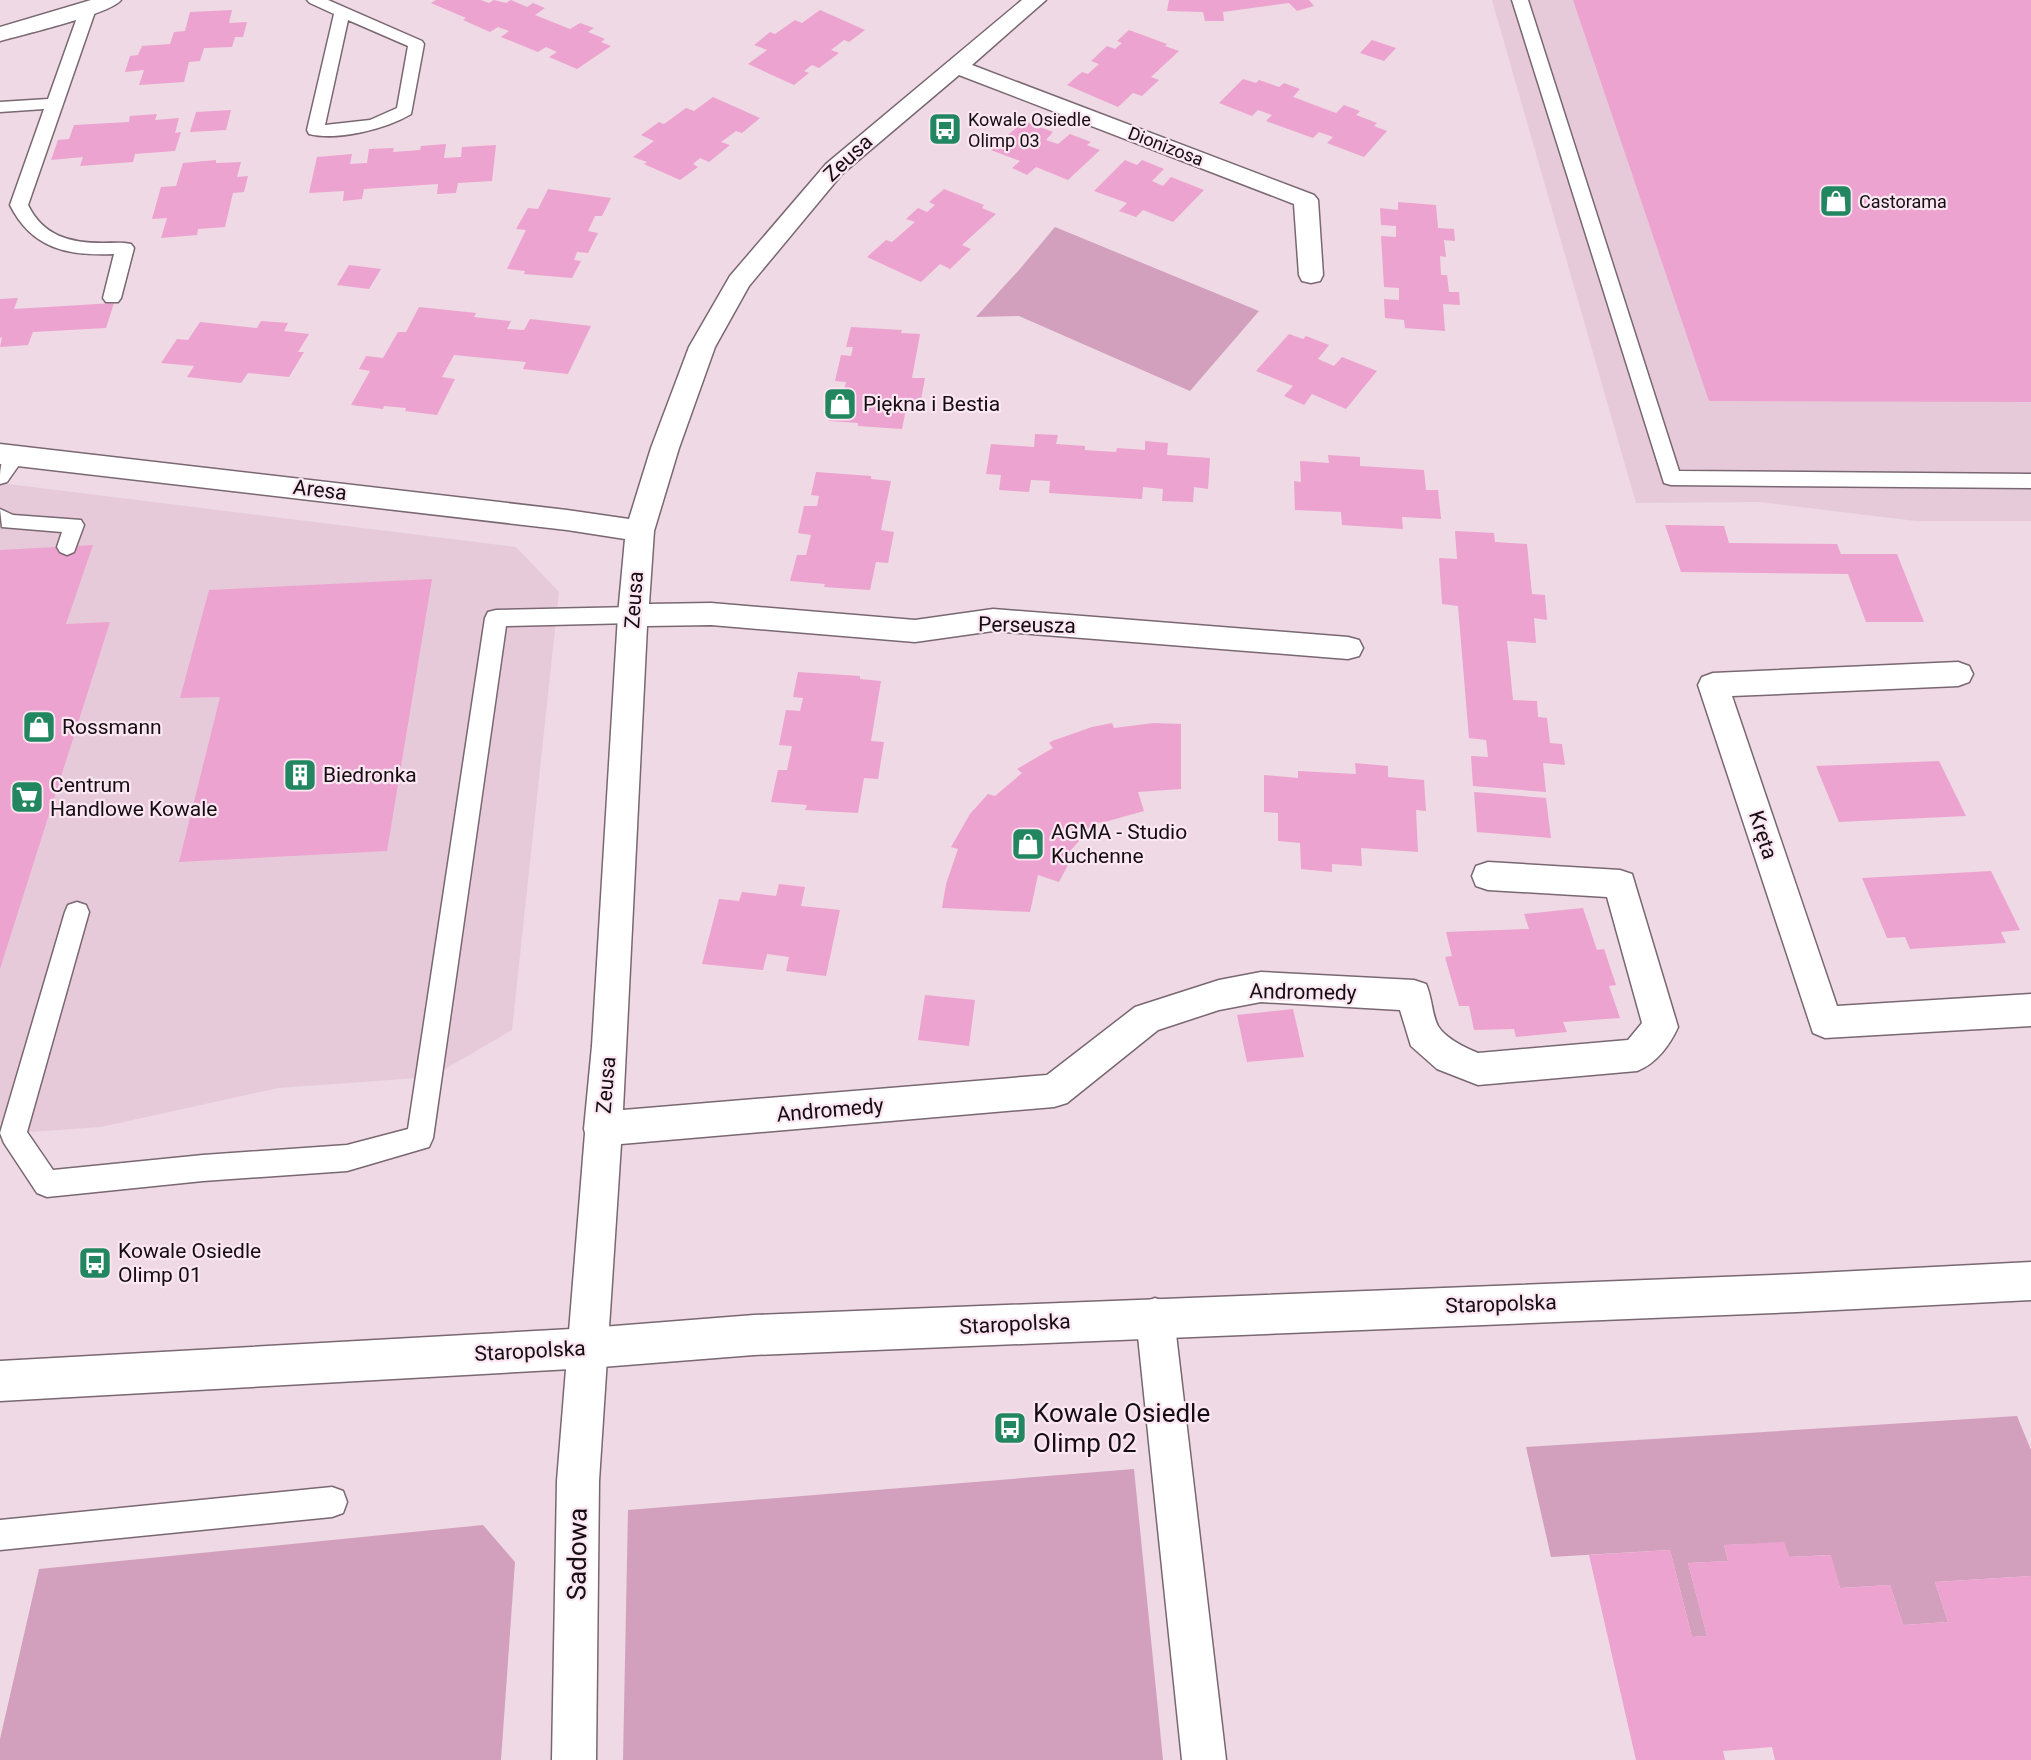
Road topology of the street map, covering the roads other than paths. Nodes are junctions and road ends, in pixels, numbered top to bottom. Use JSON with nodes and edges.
{"nodes":[{"id":1,"x":110,"y":0,"type":"edge"},
{"id":2,"x":315,"y":0,"type":"edge"},
{"id":3,"x":1035,"y":0,"type":"edge"},
{"id":4,"x":1520,"y":0,"type":"edge"},
{"id":5,"x":88,"y":9,"type":"junction"},
{"id":6,"x":342,"y":12,"type":"junction"},
{"id":7,"x":0,"y":34,"type":"edge"},
{"id":8,"x":955,"y":66,"type":"junction"},
{"id":9,"x":54,"y":104,"type":"junction"},
{"id":10,"x":0,"y":107,"type":"edge"},
{"id":11,"x":1311,"y":275,"type":"dead end"},
{"id":12,"x":112,"y":298,"type":"dead end"},
{"id":13,"x":5,"y":462,"type":"edge"},
{"id":14,"x":2031,"y":481,"type":"edge"},
{"id":15,"x":0,"y":516,"type":"edge"},
{"id":16,"x":640,"y":531,"type":"junction"},
{"id":17,"x":67,"y":547,"type":"dead end"},
{"id":18,"x":633,"y":615,"type":"junction"},
{"id":19,"x":1348,"y":648,"type":"dead end"},
{"id":20,"x":1959,"y":674,"type":"dead end"},
{"id":21,"x":1488,"y":876,"type":"dead end"},
{"id":22,"x":77,"y":912,"type":"dead end"},
{"id":23,"x":2031,"y":1010,"type":"edge"},
{"id":24,"x":603,"y":1129,"type":"junction"},
{"id":25,"x":7,"y":1135,"type":"edge"},
{"id":26,"x":2031,"y":1281,"type":"edge"},
{"id":27,"x":1155,"y":1317,"type":"junction"},
{"id":28,"x":589,"y":1348,"type":"junction"},
{"id":29,"x":0,"y":1381,"type":"edge"},
{"id":30,"x":332,"y":1502,"type":"dead end"},
{"id":31,"x":0,"y":1535,"type":"edge"},
{"id":32,"x":574,"y":1760,"type":"edge"},
{"id":33,"x":1204,"y":1760,"type":"edge"}],
"edges":[{"from":1,"to":5,"type":"street"},
{"from":2,"to":6,"type":"lane"},
{"from":3,"to":8,"type":"street","name":"Zeusa"},
{"from":4,"to":14,"type":"lane"},
{"from":5,"to":7,"type":"street"},
{"from":5,"to":9,"type":"lane"},
{"from":6,"to":6,"type":"lane"},
{"from":8,"to":11,"type":"street","name":"Dionizosa"},
{"from":8,"to":16,"type":"street","name":"Zeusa"},
{"from":9,"to":10,"type":"lane"},
{"from":9,"to":12,"type":"lane"},
{"from":13,"to":16,"type":"street","name":"Aresa"},
{"from":15,"to":17,"type":"lane"},
{"from":16,"to":18,"type":"street","name":"Zeusa"},
{"from":18,"to":19,"type":"street","name":"Perseusza"},
{"from":18,"to":24,"type":"street","name":"Zeusa"},
{"from":18,"to":25,"type":"lane"},
{"from":20,"to":23,"type":"street","name":"Kręta"},
{"from":21,"to":24,"type":"street","name":"Andromedy"},
{"from":22,"to":25,"type":"lane"},
{"from":24,"to":28,"type":"street","name":"Zeusa"},
{"from":26,"to":27,"type":"street","name":"Staropolska"},
{"from":27,"to":28,"type":"street","name":"Staropolska"},
{"from":27,"to":33,"type":"street"},
{"from":28,"to":29,"type":"street","name":"Staropolska"},
{"from":28,"to":32,"type":"street","name":"Sadowa"},
{"from":30,"to":31,"type":"lane"}]}
